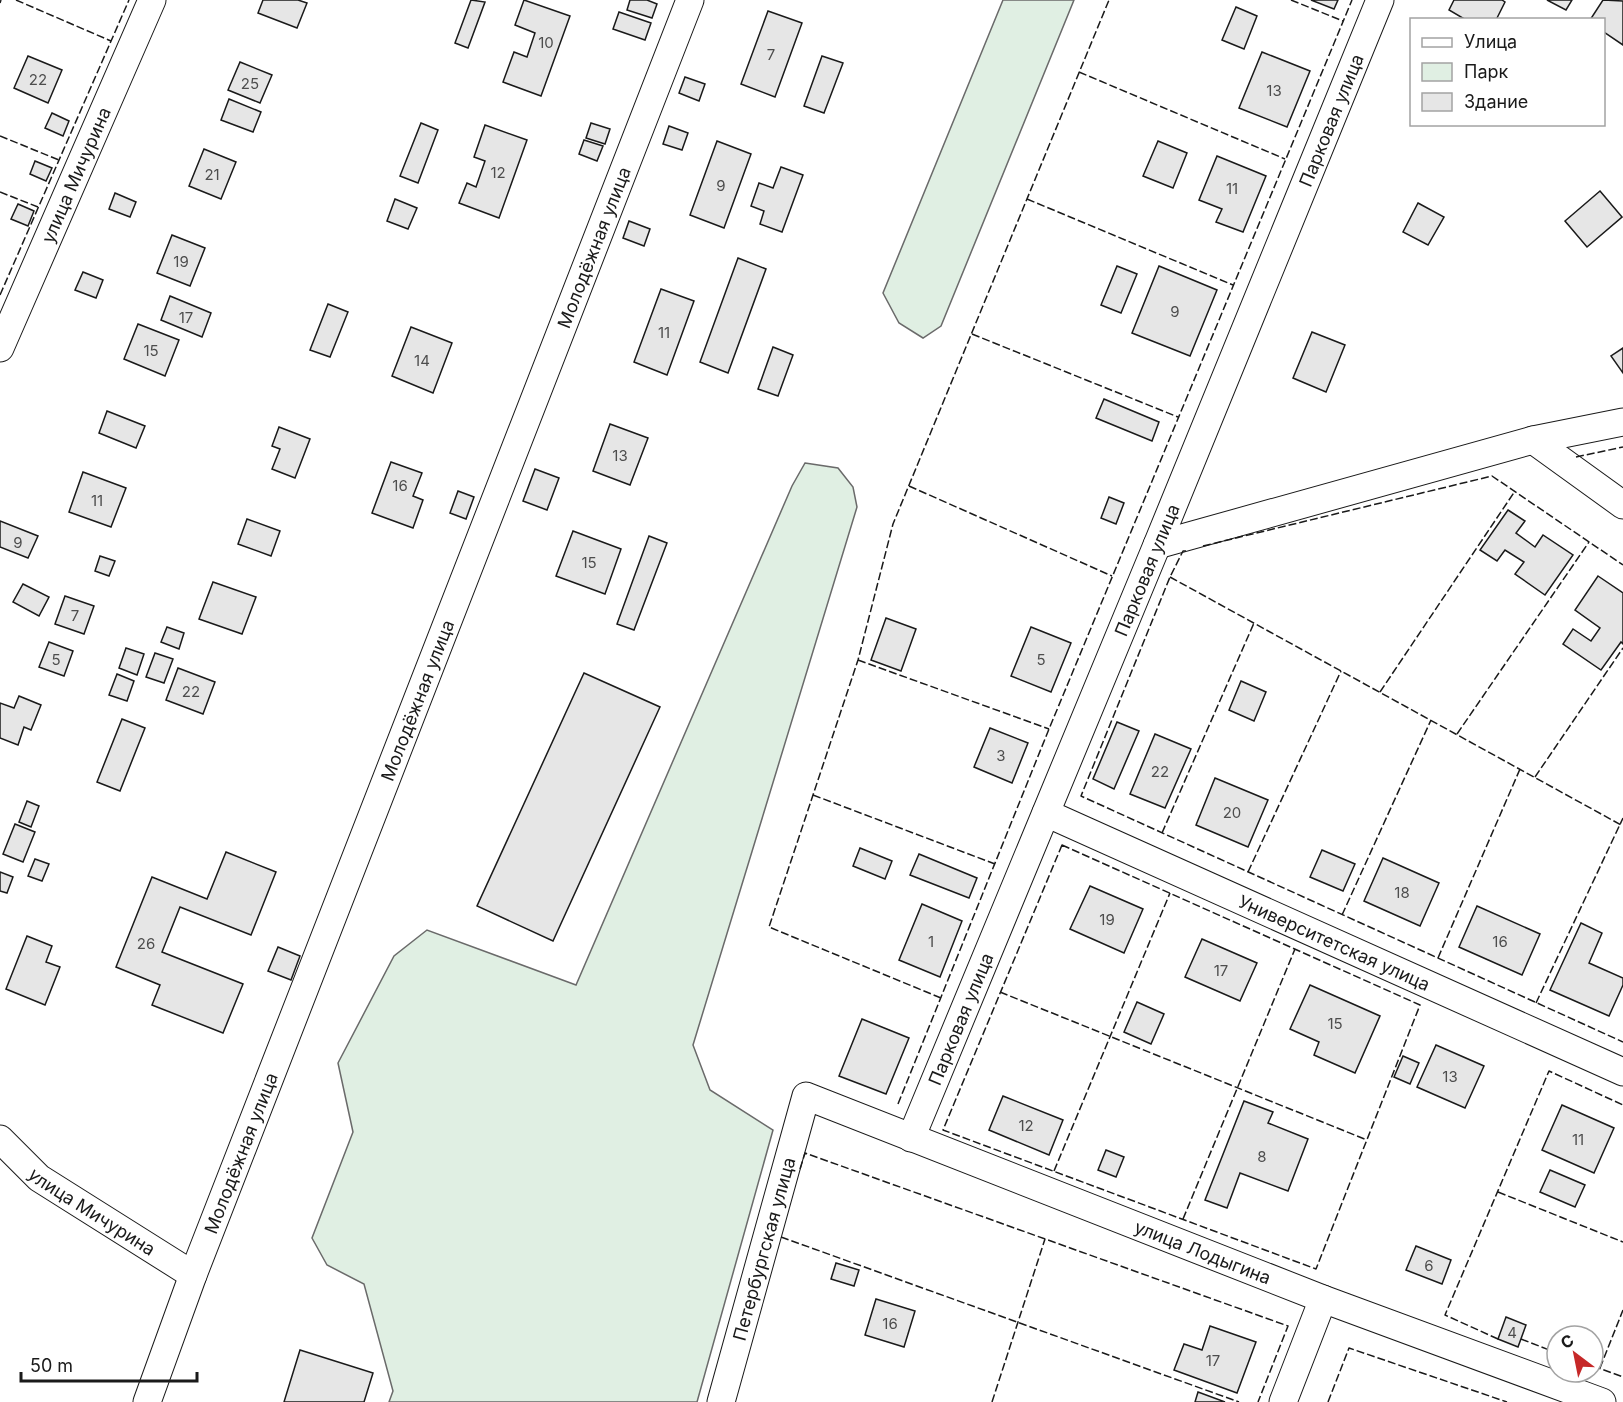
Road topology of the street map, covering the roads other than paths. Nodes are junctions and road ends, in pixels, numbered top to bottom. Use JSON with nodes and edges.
{"nodes":[{"id":1,"x":152,"y":0,"type":"edge"},
{"id":2,"x":690,"y":0,"type":"edge"},
{"id":3,"x":1380,"y":0,"type":"edge"},
{"id":4,"x":0,"y":348,"type":"edge"},
{"id":5,"x":1623,"y":422,"type":"edge"},
{"id":6,"x":1533,"y":440,"type":"junction"},
{"id":7,"x":1623,"y":504,"type":"edge"},
{"id":8,"x":1157,"y":545,"type":"junction"},
{"id":9,"x":1046,"y":813,"type":"junction"},
{"id":10,"x":1623,"y":1072,"type":"edge"},
{"id":11,"x":806,"y":1096,"type":"joint"},
{"id":12,"x":911,"y":1138,"type":"junction"},
{"id":13,"x":0,"y":1139,"type":"edge"},
{"id":14,"x":192,"y":1275,"type":"junction"},
{"id":15,"x":1323,"y":1299,"type":"junction"},
{"id":16,"x":147,"y":1402,"type":"edge"},
{"id":17,"x":721,"y":1402,"type":"edge"},
{"id":18,"x":1283,"y":1402,"type":"edge"},
{"id":19,"x":1602,"y":1402,"type":"edge"}],
"edges":[{"from":1,"to":4,"type":"street","name":"улица Мичурина"},
{"from":2,"to":14,"type":"street","name":"Молодёжная улица"},
{"from":3,"to":8,"type":"street","name":"Парковая улица"},
{"from":5,"to":6,"type":"street"},
{"from":6,"to":7,"type":"street"},
{"from":6,"to":8,"type":"street"},
{"from":8,"to":9,"type":"street","name":"Парковая улица"},
{"from":9,"to":10,"type":"street","name":"Университетская улица"},
{"from":9,"to":12,"type":"street","name":"Парковая улица"},
{"from":11,"to":12,"type":"street","name":"улица Лодыгина"},
{"from":11,"to":17,"type":"street","name":"Петербургская улица"},
{"from":12,"to":15,"type":"street","name":"улица Лодыгина"},
{"from":13,"to":14,"type":"street","name":"улица Мичурина"},
{"from":14,"to":16,"type":"street","name":"Молодёжная улица"},
{"from":15,"to":18,"type":"street"},
{"from":15,"to":19,"type":"street","name":"улица Лодыгина"}]}
